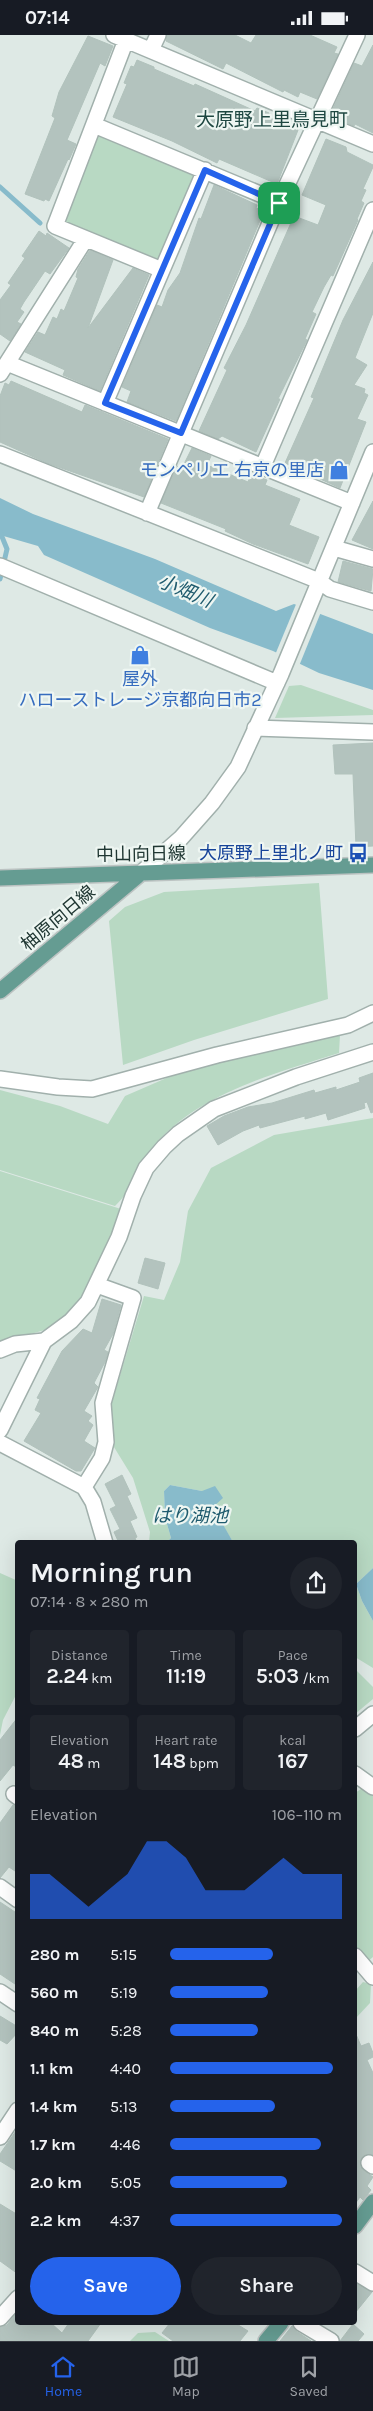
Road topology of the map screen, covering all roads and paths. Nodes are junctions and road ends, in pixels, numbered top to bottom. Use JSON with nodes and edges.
{"nodes":[{"id":1,"x":158,"y":35,"type":"edge"},
{"id":2,"x":352,"y":37,"type":"edge"},
{"id":3,"x":120,"y":38,"type":"edge"},
{"id":4,"x":151,"y":50,"type":"junction"},
{"id":5,"x":317,"y":119,"type":"junction"},
{"id":6,"x":94,"y":125,"type":"junction"},
{"id":7,"x":373,"y":144,"type":"edge"},
{"id":8,"x":205,"y":170,"type":"junction"},
{"id":9,"x":279,"y":203,"type":"junction"},
{"id":10,"x":373,"y":210,"type":"edge"},
{"id":11,"x":85,"y":240,"type":"junction"},
{"id":12,"x":162,"y":270,"type":"junction"},
{"id":13,"x":4,"y":368,"type":"edge"},
{"id":14,"x":105,"y":403,"type":"junction"},
{"id":15,"x":181,"y":433,"type":"junction"},
{"id":16,"x":373,"y":452,"type":"edge"},
{"id":17,"x":0,"y":455,"type":"edge"},
{"id":18,"x":263,"y":467,"type":"junction"},
{"id":19,"x":352,"y":503,"type":"junction"},
{"id":20,"x":147,"y":513,"type":"junction"},
{"id":21,"x":334,"y":548,"type":"junction"},
{"id":22,"x":373,"y":559,"type":"edge"},
{"id":23,"x":3,"y":568,"type":"edge"},
{"id":24,"x":317,"y":587,"type":"junction"},
{"id":25,"x":373,"y":602,"type":"edge"},
{"id":26,"x":279,"y":679,"type":"junction"},
{"id":27,"x":255,"y":728,"type":"junction"},
{"id":28,"x":373,"y":732,"type":"edge"},
{"id":29,"x":373,"y":865,"type":"edge"},
{"id":30,"x":140,"y":874,"type":"junction"},
{"id":31,"x":0,"y":878,"type":"edge"},
{"id":32,"x":0,"y":991,"type":"edge"},
{"id":33,"x":373,"y":1013,"type":"edge"},
{"id":34,"x":373,"y":1052,"type":"edge"},
{"id":35,"x":0,"y":1079,"type":"edge"},
{"id":36,"x":97,"y":1285,"type":"junction"},
{"id":37,"x":44,"y":1341,"type":"junction"},
{"id":38,"x":0,"y":1350,"type":"edge"},
{"id":39,"x":0,"y":1430,"type":"edge"},
{"id":40,"x":0,"y":1443,"type":"edge"},
{"id":41,"x":84,"y":1487,"type":"junction"},
{"id":42,"x":104,"y":1540,"type":"edge"},
{"id":43,"x":371,"y":1719,"type":"edge"},
{"id":44,"x":357,"y":1728,"type":"edge"},
{"id":45,"x":357,"y":1775,"type":"edge"},
{"id":46,"x":373,"y":1787,"type":"edge"},
{"id":47,"x":0,"y":1887,"type":"edge"},
{"id":48,"x":15,"y":1898,"type":"edge"},
{"id":49,"x":0,"y":1992,"type":"edge"},
{"id":50,"x":15,"y":2002,"type":"edge"},
{"id":51,"x":15,"y":2114,"type":"edge"},
{"id":52,"x":0,"y":2137,"type":"edge"},
{"id":53,"x":373,"y":2202,"type":"edge"},
{"id":54,"x":357,"y":2223,"type":"edge"},
{"id":55,"x":357,"y":2273,"type":"edge"},
{"id":56,"x":373,"y":2283,"type":"edge"},
{"id":57,"x":15,"y":2301,"type":"edge"},
{"id":58,"x":0,"y":2318,"type":"edge"},
{"id":59,"x":279,"y":2325,"type":"edge"},
{"id":60,"x":304,"y":2325,"type":"edge"},
{"id":61,"x":266,"y":2341,"type":"edge"},
{"id":62,"x":330,"y":2341,"type":"edge"}],
"edges":[{"from":1,"to":4,"type":"street"},
{"from":2,"to":5,"type":"street"},
{"from":3,"to":4,"type":"street"},
{"from":3,"to":6,"type":"street"},
{"from":4,"to":5,"type":"street"},
{"from":5,"to":7,"type":"street"},
{"from":5,"to":9,"type":"street"},
{"from":6,"to":8,"type":"street"},
{"from":6,"to":11,"type":"street"},
{"from":8,"to":9,"type":"street"},
{"from":8,"to":12,"type":"street"},
{"from":9,"to":15,"type":"street"},
{"from":10,"to":18,"type":"street"},
{"from":11,"to":12,"type":"street"},
{"from":11,"to":13,"type":"street"},
{"from":12,"to":14,"type":"street"},
{"from":13,"to":14,"type":"street"},
{"from":14,"to":15,"type":"street"},
{"from":15,"to":18,"type":"street"},
{"from":15,"to":20,"type":"street"},
{"from":16,"to":19,"type":"street"},
{"from":17,"to":20,"type":"street"},
{"from":18,"to":19,"type":"street"},
{"from":19,"to":21,"type":"street"},
{"from":20,"to":24,"type":"street"},
{"from":21,"to":22,"type":"street"},
{"from":21,"to":24,"type":"street"},
{"from":23,"to":26,"type":"street"},
{"from":24,"to":25,"type":"street"},
{"from":24,"to":26,"type":"street"},
{"from":26,"to":27,"type":"street"},
{"from":27,"to":28,"type":"street"},
{"from":27,"to":30,"type":"street"},
{"from":29,"to":30,"type":"main road","name":"中山向日線"},
{"from":30,"to":31,"type":"main road","name":"中山向日線"},
{"from":30,"to":32,"type":"main road","name":"柚原向日線"},
{"from":33,"to":35,"type":"street"},
{"from":34,"to":36,"type":"street"},
{"from":36,"to":37,"type":"street"},
{"from":36,"to":41,"type":"street"},
{"from":37,"to":38,"type":"street"},
{"from":37,"to":39,"type":"street"},
{"from":40,"to":41,"type":"street"},
{"from":41,"to":42,"type":"street"},
{"from":43,"to":44,"type":"street"},
{"from":45,"to":46,"type":"street"},
{"from":47,"to":48,"type":"street"},
{"from":49,"to":50,"type":"street"},
{"from":51,"to":52,"type":"street"},
{"from":53,"to":54,"type":"main road"},
{"from":55,"to":56,"type":"street"},
{"from":57,"to":58,"type":"street"},
{"from":59,"to":61,"type":"main road"},
{"from":60,"to":62,"type":"street"}]}
